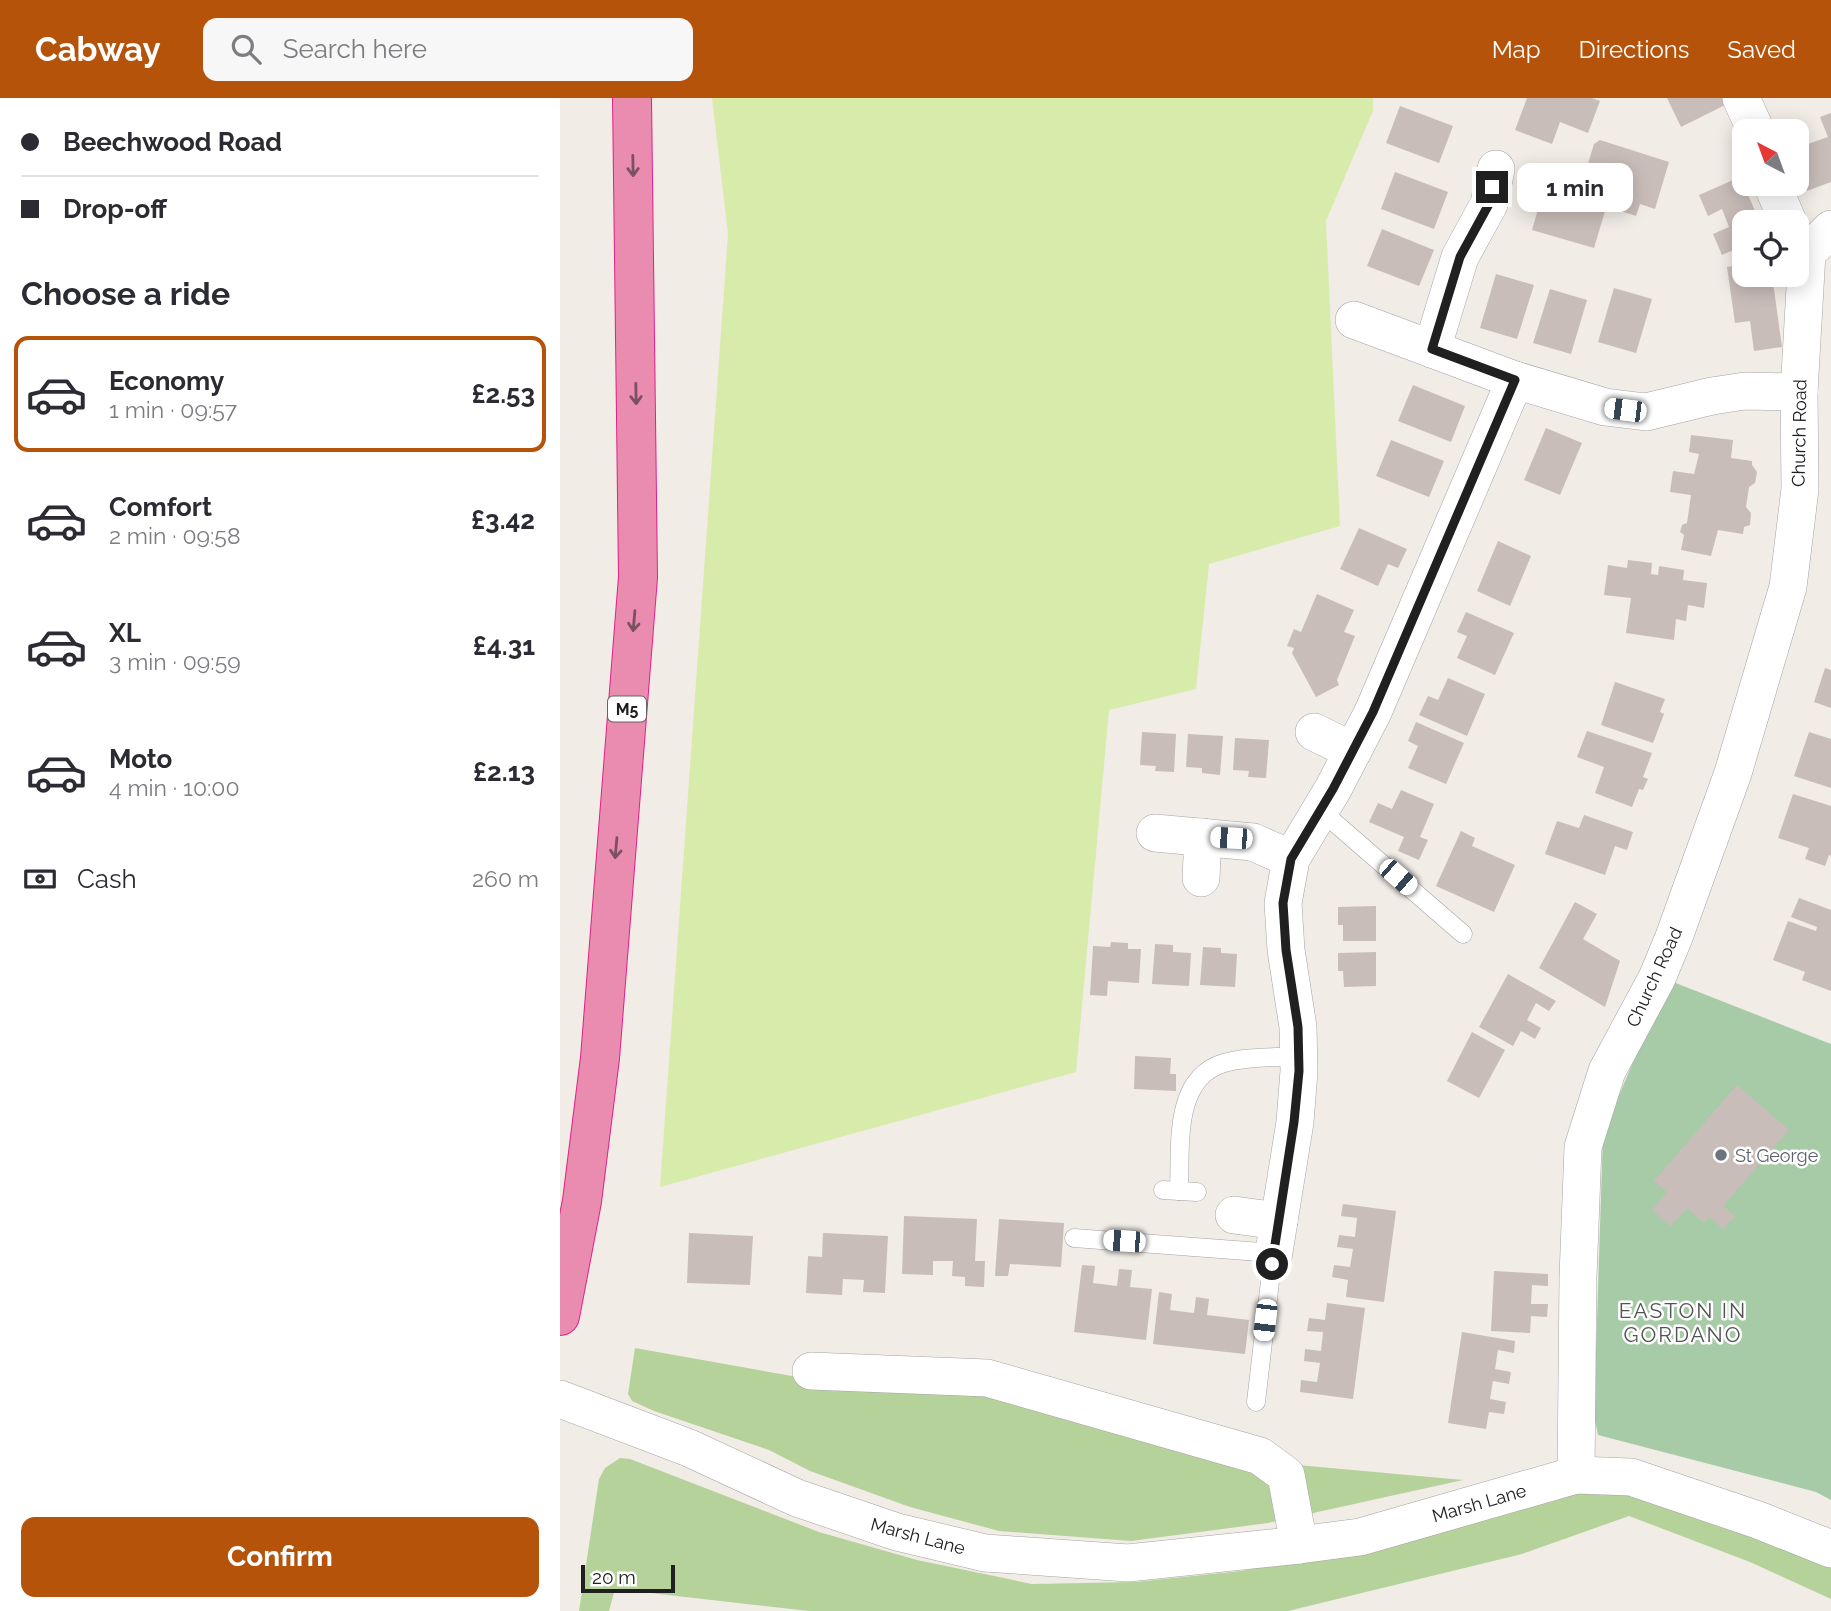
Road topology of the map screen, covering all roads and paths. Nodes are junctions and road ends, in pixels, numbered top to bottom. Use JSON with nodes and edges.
{"nodes":[{"id":1,"x":632,"y":98,"type":"edge"},
{"id":2,"x":1741,"y":98,"type":"edge"},
{"id":3,"x":1751,"y":119,"type":"edge"},
{"id":4,"x":1496,"y":169,"type":"dead end"},
{"id":5,"x":1812,"y":240,"type":"edge"},
{"id":6,"x":1354,"y":320,"type":"dead end"},
{"id":7,"x":1432,"y":349,"type":"junction"},
{"id":8,"x":1515,"y":380,"type":"junction"},
{"id":9,"x":1799,"y":392,"type":"junction"},
{"id":10,"x":1314,"y":732,"type":"dead end"},
{"id":11,"x":1353,"y":751,"type":"junction"},
{"id":12,"x":1320,"y":810,"type":"junction"},
{"id":13,"x":1154,"y":833,"type":"dead end"},
{"id":14,"x":1203,"y":836,"type":"junction"},
{"id":15,"x":1291,"y":859,"type":"junction"},
{"id":16,"x":1201,"y":878,"type":"dead end"},
{"id":17,"x":1463,"y":934,"type":"dead end"},
{"id":18,"x":1299,"y":1056,"type":"junction"},
{"id":19,"x":1180,"y":1191,"type":"dead end"},
{"id":20,"x":1234,"y":1214,"type":"dead end"},
{"id":21,"x":1074,"y":1238,"type":"dead end"},
{"id":22,"x":1275,"y":1246,"type":"junction"},
{"id":23,"x":560,"y":1316,"type":"edge"},
{"id":24,"x":811,"y":1371,"type":"dead end"},
{"id":25,"x":560,"y":1399,"type":"edge"},
{"id":26,"x":1256,"y":1402,"type":"dead end"},
{"id":27,"x":1576,"y":1475,"type":"junction"},
{"id":28,"x":1299,"y":1545,"type":"junction"},
{"id":29,"x":1831,"y":1549,"type":"edge"}],
"edges":[{"from":1,"to":23,"type":"highway","number":"M5","one_way":true},
{"from":2,"to":3,"type":"street"},
{"from":4,"to":7,"type":"street"},
{"from":5,"to":9,"type":"street","name":"Church Road"},
{"from":6,"to":7,"type":"street"},
{"from":7,"to":8,"type":"street"},
{"from":8,"to":9,"type":"street"},
{"from":8,"to":11,"type":"street"},
{"from":9,"to":27,"type":"street","name":"Church Road"},
{"from":10,"to":11,"type":"street"},
{"from":11,"to":12,"type":"street"},
{"from":12,"to":15,"type":"street"},
{"from":12,"to":17,"type":"lane"},
{"from":13,"to":14,"type":"street"},
{"from":14,"to":15,"type":"street"},
{"from":14,"to":16,"type":"street"},
{"from":15,"to":18,"type":"street"},
{"from":18,"to":19,"type":"lane"},
{"from":18,"to":22,"type":"street"},
{"from":20,"to":22,"type":"street"},
{"from":21,"to":22,"type":"lane"},
{"from":22,"to":26,"type":"lane"},
{"from":24,"to":28,"type":"street"},
{"from":25,"to":28,"type":"street","name":"Marsh Lane"},
{"from":27,"to":28,"type":"street","name":"Marsh Lane"},
{"from":27,"to":29,"type":"street"}]}
